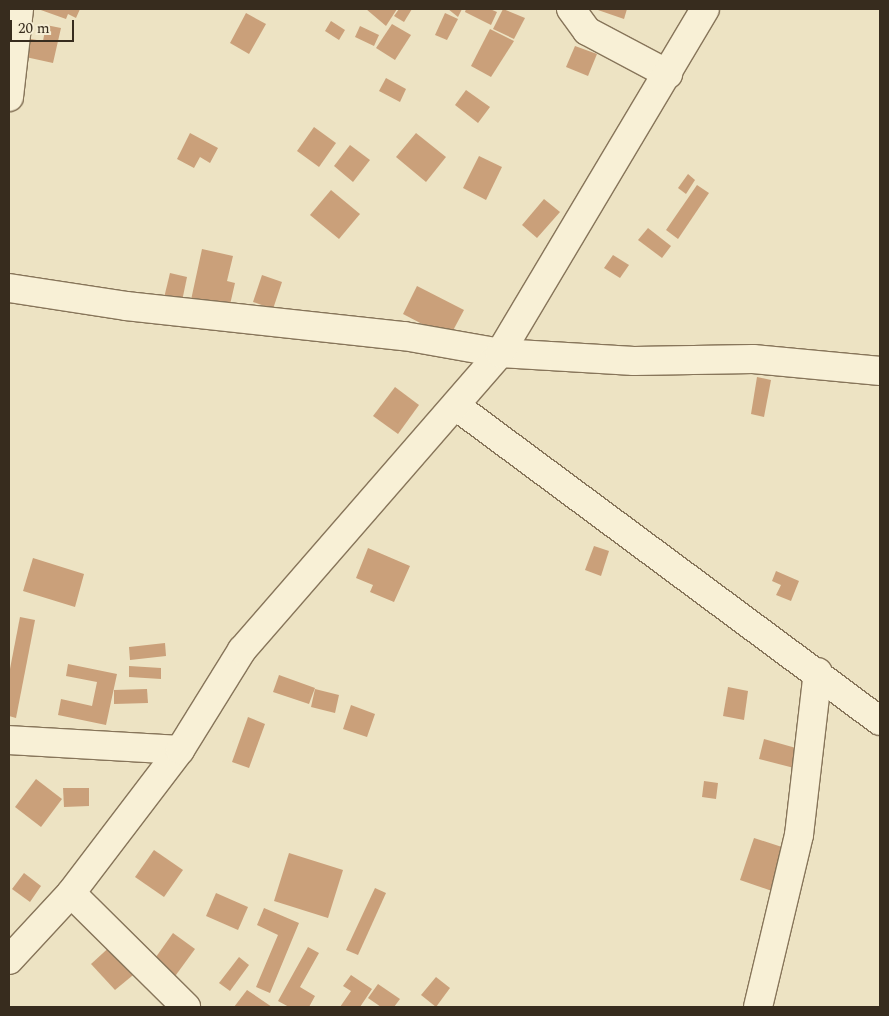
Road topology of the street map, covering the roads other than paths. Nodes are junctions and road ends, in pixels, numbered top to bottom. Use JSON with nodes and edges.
{"nodes":[{"id":1,"x":19,"y":9,"type":"edge"},
{"id":2,"x":571,"y":9,"type":"edge"},
{"id":3,"x":705,"y":9,"type":"edge"},
{"id":4,"x":668,"y":74,"type":"junction"},
{"id":5,"x":9,"y":97,"type":"edge"},
{"id":6,"x":9,"y":288,"type":"edge"},
{"id":7,"x":500,"y":353,"type":"junction"},
{"id":8,"x":880,"y":371,"type":"edge"},
{"id":9,"x":456,"y":406,"type":"junction"},
{"id":10,"x":818,"y":672,"type":"junction"},
{"id":11,"x":880,"y":721,"type":"edge"},
{"id":12,"x":9,"y":740,"type":"edge"},
{"id":13,"x":180,"y":750,"type":"junction"},
{"id":14,"x":71,"y":893,"type":"junction"},
{"id":15,"x":9,"y":960,"type":"edge"},
{"id":16,"x":186,"y":1007,"type":"edge"},
{"id":17,"x":758,"y":1007,"type":"edge"}],
"edges":[{"from":1,"to":5,"type":"street"},
{"from":2,"to":4,"type":"street"},
{"from":3,"to":4,"type":"street"},
{"from":4,"to":7,"type":"street"},
{"from":6,"to":7,"type":"street"},
{"from":7,"to":8,"type":"street"},
{"from":7,"to":9,"type":"street"},
{"from":9,"to":10,"type":"street"},
{"from":9,"to":13,"type":"street"},
{"from":10,"to":11,"type":"street"},
{"from":10,"to":17,"type":"street"},
{"from":12,"to":13,"type":"street"},
{"from":13,"to":14,"type":"street"},
{"from":14,"to":15,"type":"street"},
{"from":14,"to":16,"type":"street"}]}
